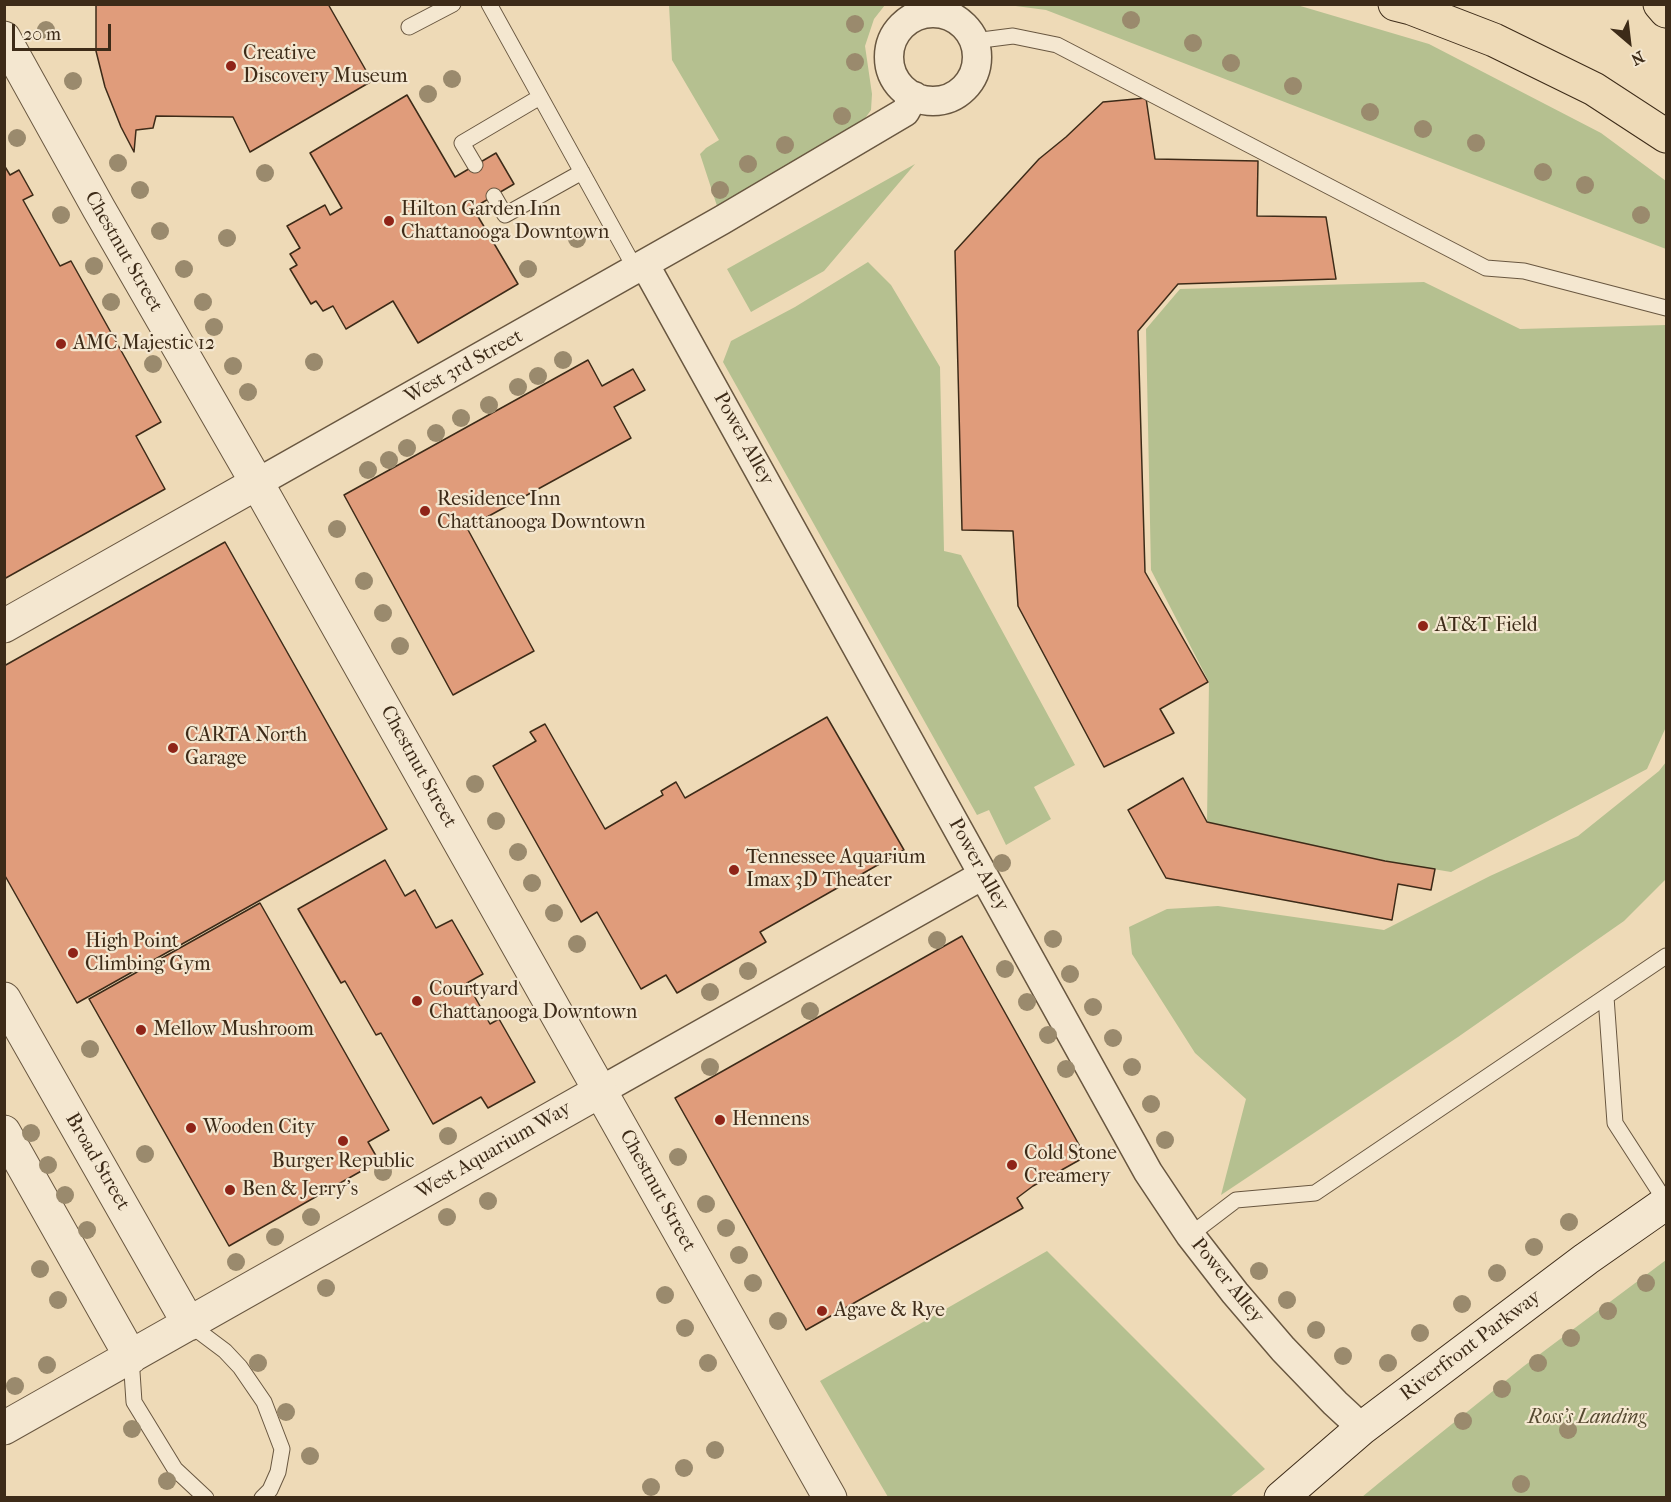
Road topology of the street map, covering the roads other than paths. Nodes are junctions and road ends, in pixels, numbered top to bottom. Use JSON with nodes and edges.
{"nodes":[{"id":1,"x":453,"y":4,"type":"edge"},
{"id":2,"x":489,"y":4,"type":"edge"},
{"id":3,"x":1660,"y":4,"type":"edge"},
{"id":4,"x":1403,"y":6,"type":"edge"},
{"id":5,"x":1666,"y":11,"type":"edge"},
{"id":6,"x":408,"y":27,"type":"dead end"},
{"id":7,"x":4,"y":38,"type":"edge"},
{"id":8,"x":974,"y":41,"type":"junction"},
{"id":9,"x":914,"y":96,"type":"junction"},
{"id":10,"x":540,"y":97,"type":"junction"},
{"id":11,"x":1666,"y":135,"type":"edge"},
{"id":12,"x":476,"y":165,"type":"dead end"},
{"id":13,"x":582,"y":172,"type":"junction"},
{"id":14,"x":494,"y":196,"type":"dead end"},
{"id":15,"x":640,"y":267,"type":"junction"},
{"id":16,"x":1666,"y":308,"type":"edge"},
{"id":17,"x":257,"y":483,"type":"junction"},
{"id":18,"x":4,"y":626,"type":"edge"},
{"id":19,"x":983,"y":875,"type":"junction"},
{"id":20,"x":1666,"y":956,"type":"edge"},
{"id":21,"x":1606,"y":997,"type":"junction"},
{"id":22,"x":4,"y":999,"type":"edge"},
{"id":23,"x":600,"y":1091,"type":"junction"},
{"id":24,"x":4,"y":1132,"type":"edge"},
{"id":25,"x":1666,"y":1202,"type":"edge"},
{"id":26,"x":1190,"y":1234,"type":"junction"},
{"id":27,"x":189,"y":1324,"type":"junction"},
{"id":28,"x":132,"y":1357,"type":"junction"},
{"id":29,"x":4,"y":1428,"type":"edge"},
{"id":30,"x":1362,"y":1428,"type":"junction"},
{"id":31,"x":206,"y":1497,"type":"edge"},
{"id":32,"x":262,"y":1497,"type":"edge"},
{"id":33,"x":830,"y":1497,"type":"edge"},
{"id":34,"x":1281,"y":1497,"type":"edge"}],
"edges":[{"from":1,"to":6,"type":"lane"},
{"from":2,"to":10,"type":"lane"},
{"from":3,"to":5,"type":"highway"},
{"from":4,"to":11,"type":"highway"},
{"from":7,"to":17,"type":"street","name":"Chestnut Street"},
{"from":8,"to":9,"type":"street"},
{"from":8,"to":9,"type":"street"},
{"from":8,"to":16,"type":"lane"},
{"from":9,"to":15,"type":"street","name":"West 3rd Street"},
{"from":10,"to":12,"type":"lane"},
{"from":10,"to":13,"type":"lane"},
{"from":13,"to":14,"type":"lane"},
{"from":13,"to":15,"type":"lane"},
{"from":15,"to":17,"type":"street","name":"West 3rd Street"},
{"from":15,"to":19,"type":"street","name":"Power Alley"},
{"from":17,"to":18,"type":"street","name":"West 3rd Street"},
{"from":17,"to":23,"type":"street","name":"Chestnut Street"},
{"from":19,"to":23,"type":"street","name":"West Aquarium Way"},
{"from":19,"to":26,"type":"street","name":"Power Alley"},
{"from":20,"to":21,"type":"lane"},
{"from":21,"to":25,"type":"lane"},
{"from":21,"to":26,"type":"lane"},
{"from":22,"to":27,"type":"street","name":"Broad Street"},
{"from":23,"to":27,"type":"street","name":"West Aquarium Way"},
{"from":23,"to":33,"type":"street","name":"Chestnut Street"},
{"from":24,"to":28,"type":"street"},
{"from":25,"to":30,"type":"street","name":"Riverfront Parkway"},
{"from":26,"to":30,"type":"street","name":"Power Alley"},
{"from":27,"to":28,"type":"street","name":"West Aquarium Way"},
{"from":27,"to":32,"type":"lane"},
{"from":28,"to":29,"type":"street","name":"West Aquarium Way"},
{"from":28,"to":31,"type":"lane"},
{"from":30,"to":34,"type":"street","name":"Riverfront Parkway"}]}
